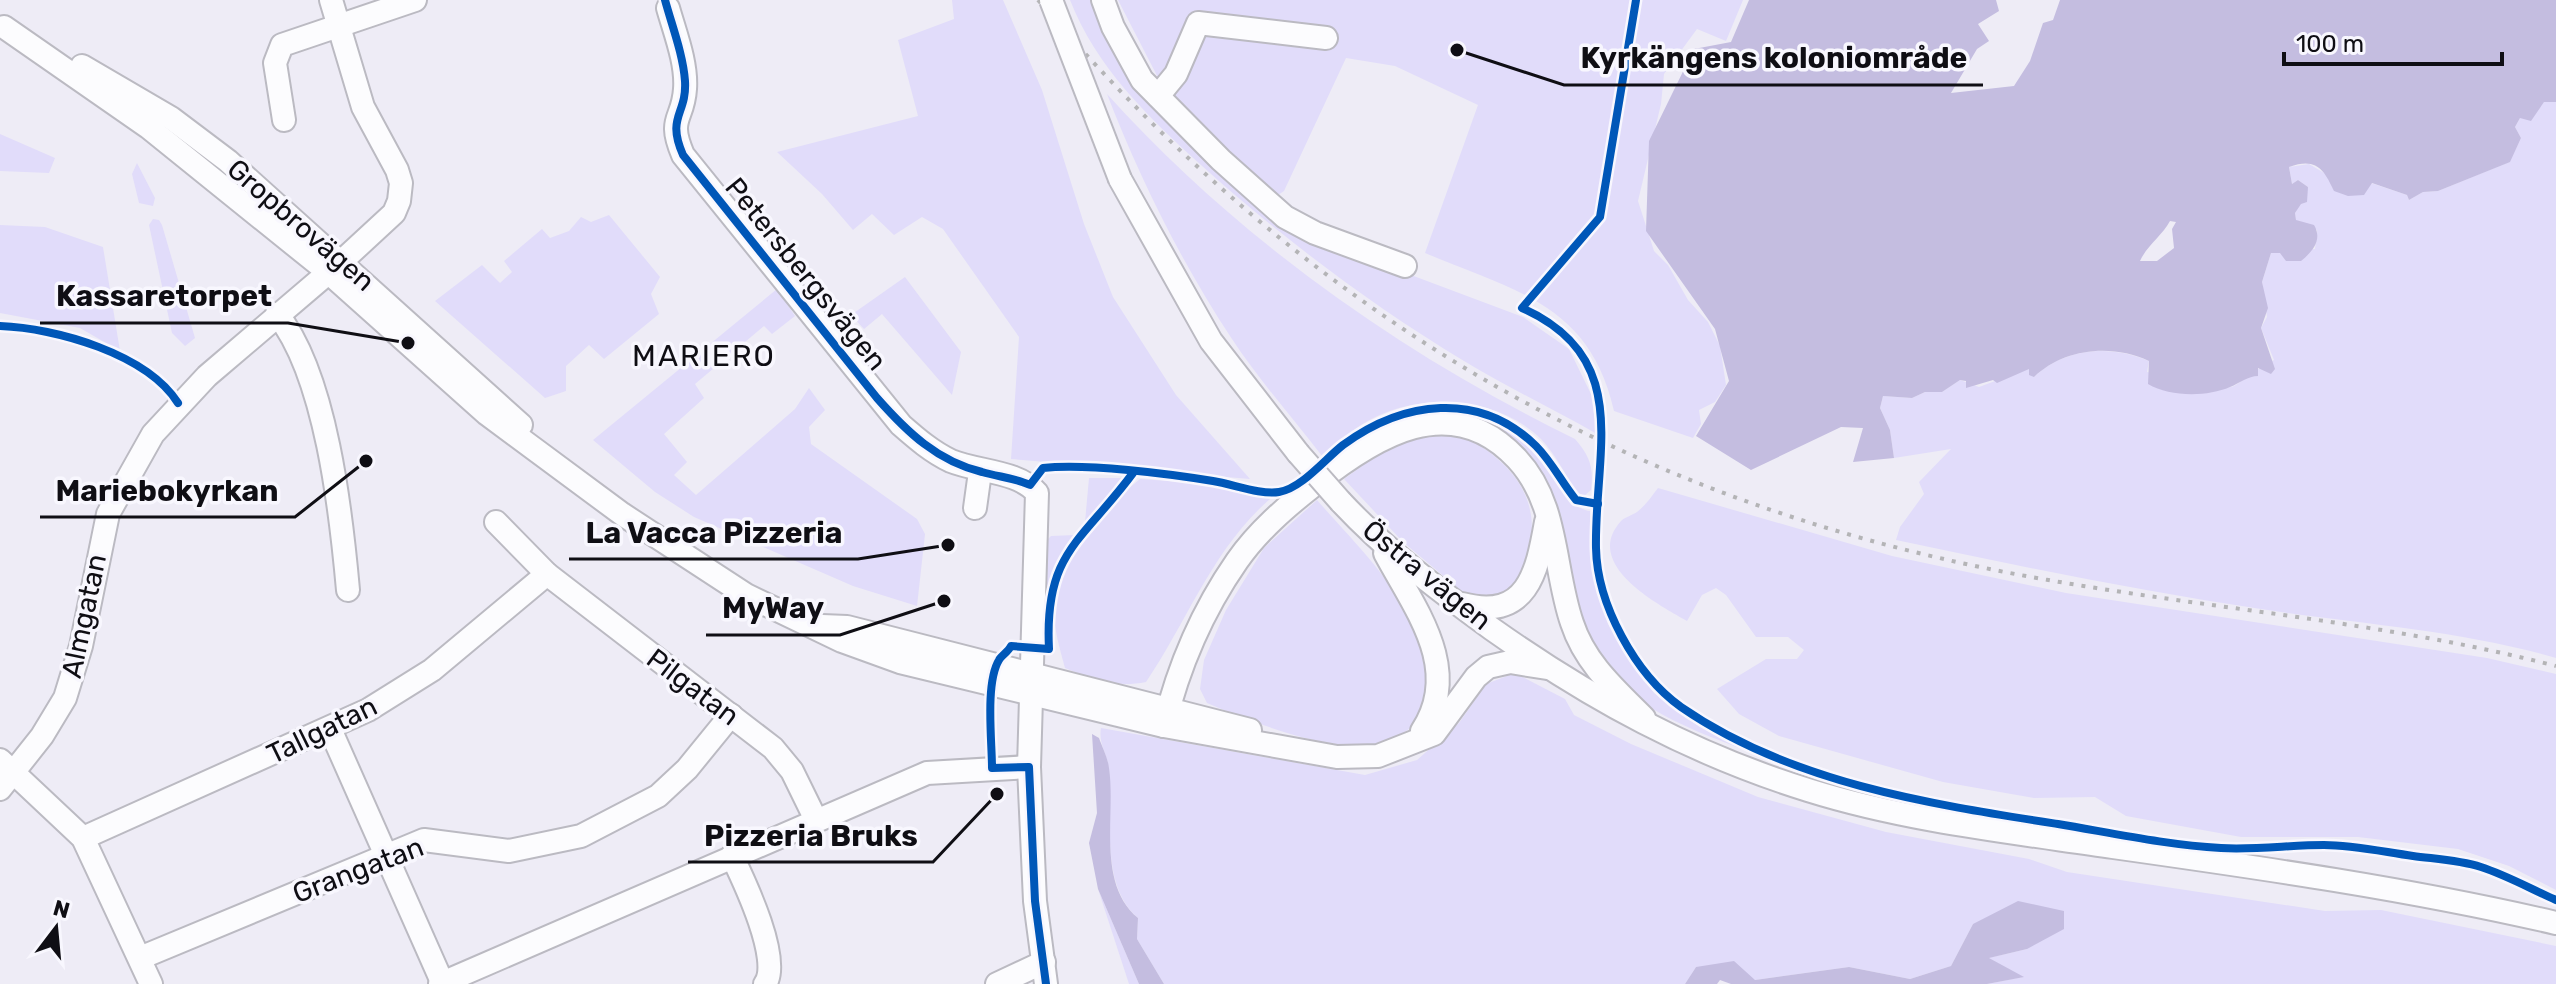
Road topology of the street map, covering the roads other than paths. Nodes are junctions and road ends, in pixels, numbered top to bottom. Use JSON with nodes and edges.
{"nodes":[{"id":1,"x":331,"y":0,"type":"edge"},
{"id":2,"x":415,"y":0,"type":"edge"},
{"id":3,"x":1051,"y":0,"type":"edge"},
{"id":4,"x":1103,"y":0,"type":"edge"},
{"id":5,"x":668,"y":8,"type":"dead end"},
{"id":6,"x":337,"y":24,"type":"junction"},
{"id":7,"x":2,"y":26,"type":"edge"},
{"id":8,"x":1322,"y":37,"type":"dead end"},
{"id":9,"x":1158,"y":96,"type":"junction"},
{"id":10,"x":284,"y":120,"type":"dead end"},
{"id":11,"x":335,"y":266,"type":"junction"},
{"id":12,"x":1405,"y":266,"type":"dead end"},
{"id":13,"x":277,"y":314,"type":"junction"},
{"id":14,"x":980,"y":472,"type":"junction"},
{"id":15,"x":975,"y":508,"type":"dead end"},
{"id":16,"x":1547,"y":517,"type":"junction"},
{"id":17,"x":496,"y":522,"type":"dead end"},
{"id":18,"x":1381,"y":545,"type":"junction"},
{"id":19,"x":541,"y":578,"type":"junction"},
{"id":20,"x":348,"y":590,"type":"dead end"},
{"id":21,"x":1457,"y":603,"type":"junction"},
{"id":22,"x":1547,"y":668,"type":"junction"},
{"id":23,"x":1030,"y":683,"type":"junction"},
{"id":24,"x":731,"y":715,"type":"junction"},
{"id":25,"x":1167,"y":717,"type":"junction"},
{"id":26,"x":330,"y":729,"type":"junction"},
{"id":27,"x":1656,"y":730,"type":"junction"},
{"id":28,"x":1414,"y":743,"type":"junction"},
{"id":29,"x":1029,"y":767,"type":"junction"},
{"id":30,"x":5,"y":774,"type":"edge"},
{"id":31,"x":816,"y":820,"type":"junction"},
{"id":32,"x":83,"y":838,"type":"junction"},
{"id":33,"x":385,"y":856,"type":"junction"},
{"id":34,"x":732,"y":856,"type":"junction"},
{"id":35,"x":2556,"y":923,"type":"edge"},
{"id":36,"x":140,"y":958,"type":"junction"},
{"id":37,"x":1045,"y":973,"type":"edge"},
{"id":38,"x":768,"y":980,"type":"edge"},
{"id":39,"x":151,"y":984,"type":"edge"},
{"id":40,"x":442,"y":984,"type":"edge"},
{"id":41,"x":997,"y":984,"type":"edge"}],
"edges":[{"from":1,"to":6,"type":"street","name":"Almgatan"},
{"from":2,"to":6,"type":"street"},
{"from":3,"to":18,"type":"street","name":"Östra vägen","bridge":true},
{"from":4,"to":9,"type":"street"},
{"from":5,"to":14,"type":"street","name":"Petersbergsvägen"},
{"from":6,"to":10,"type":"street"},
{"from":6,"to":11,"type":"street","name":"Almgatan"},
{"from":7,"to":11,"type":"street","name":"Gropbrovägen"},
{"from":8,"to":9,"type":"street"},
{"from":9,"to":12,"type":"street"},
{"from":11,"to":13,"type":"street","name":"Almgatan"},
{"from":11,"to":23,"type":"street","name":"Gropbrovägen"},
{"from":13,"to":20,"type":"street"},
{"from":13,"to":30,"type":"street","name":"Almgatan"},
{"from":14,"to":15,"type":"street"},
{"from":14,"to":23,"type":"street","name":"Petersbergsvägen"},
{"from":16,"to":21,"type":"street"},
{"from":16,"to":25,"type":"street"},
{"from":16,"to":27,"type":"street"},
{"from":17,"to":19,"type":"street","name":"Pilgatan"},
{"from":18,"to":21,"type":"street","name":"Östra vägen"},
{"from":18,"to":28,"type":"street"},
{"from":19,"to":24,"type":"street","name":"Pilgatan"},
{"from":19,"to":26,"type":"street","name":"Tallgatan"},
{"from":21,"to":22,"type":"street","name":"Östra vägen"},
{"from":22,"to":27,"type":"street","name":"Östra vägen"},
{"from":22,"to":28,"type":"street"},
{"from":23,"to":25,"type":"street","name":"Gropbrovägen"},
{"from":23,"to":29,"type":"street"},
{"from":24,"to":31,"type":"street","name":"Pilgatan"},
{"from":24,"to":33,"type":"street","name":"Grangatan"},
{"from":25,"to":28,"type":"street","name":"Gropbrovägen"},
{"from":26,"to":32,"type":"street","name":"Tallgatan"},
{"from":26,"to":33,"type":"street"},
{"from":27,"to":35,"type":"street","name":"Östra vägen"},
{"from":29,"to":31,"type":"street"},
{"from":29,"to":37,"type":"street"},
{"from":30,"to":32,"type":"street"},
{"from":31,"to":34,"type":"street"},
{"from":32,"to":36,"type":"street"},
{"from":33,"to":36,"type":"street","name":"Grangatan"},
{"from":33,"to":40,"type":"street"},
{"from":34,"to":38,"type":"street"},
{"from":34,"to":40,"type":"street"},
{"from":36,"to":39,"type":"street"},
{"from":37,"to":41,"type":"street"}]}
